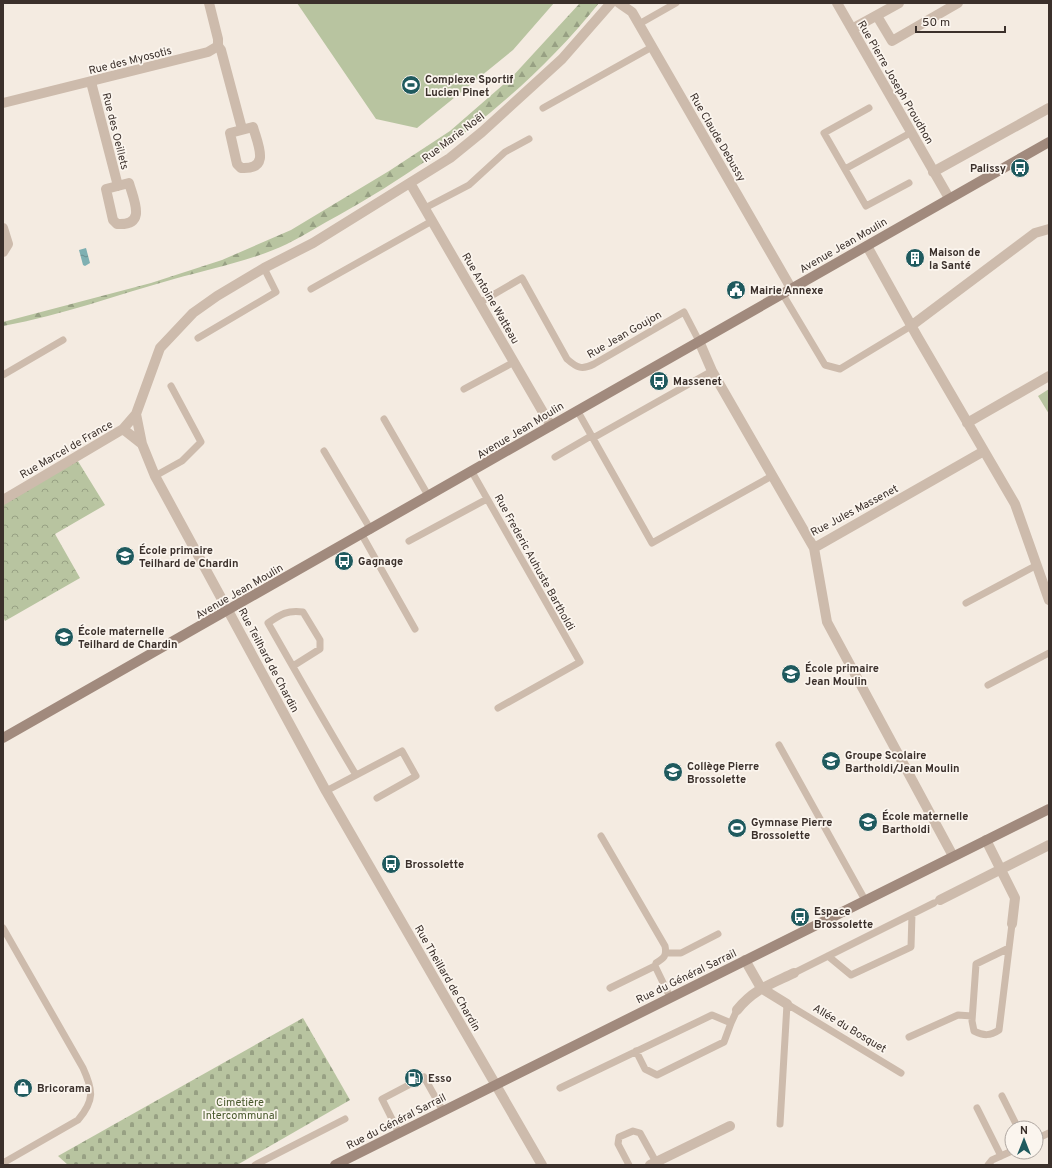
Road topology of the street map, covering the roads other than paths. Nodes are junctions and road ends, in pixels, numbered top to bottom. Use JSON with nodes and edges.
{"nodes":[{"id":1,"x":209,"y":3,"type":"edge"},
{"id":2,"x":611,"y":3,"type":"edge"},
{"id":3,"x":619,"y":3,"type":"edge"},
{"id":4,"x":676,"y":3,"type":"edge"},
{"id":5,"x":837,"y":3,"type":"edge"},
{"id":6,"x":899,"y":3,"type":"edge"},
{"id":7,"x":958,"y":3,"type":"edge"},
{"id":8,"x":877,"y":16,"type":"junction"},
{"id":9,"x":639,"y":24,"type":"junction"},
{"id":10,"x":852,"y":29,"type":"junction"},
{"id":11,"x":218,"y":46,"type":"junction"},
{"id":12,"x":652,"y":47,"type":"junction"},
{"id":13,"x":91,"y":82,"type":"junction"},
{"id":14,"x":3,"y":103,"type":"edge"},
{"id":15,"x":543,"y":108,"type":"dead end"},
{"id":16,"x":869,"y":108,"type":"dead end"},
{"id":17,"x":1049,"y":108,"type":"edge"},
{"id":18,"x":242,"y":129,"type":"dead end"},
{"id":19,"x":912,"y":132,"type":"junction"},
{"id":20,"x":529,"y":139,"type":"dead end"},
{"id":21,"x":1049,"y":142,"type":"edge"},
{"id":22,"x":845,"y":169,"type":"junction"},
{"id":23,"x":933,"y":172,"type":"junction"},
{"id":24,"x":410,"y":182,"type":"junction"},
{"id":25,"x":910,"y":182,"type":"dead end"},
{"id":26,"x":118,"y":186,"type":"dead end"},
{"id":27,"x":949,"y":198,"type":"junction"},
{"id":28,"x":425,"y":208,"type":"junction"},
{"id":29,"x":432,"y":221,"type":"junction"},
{"id":30,"x":3,"y":228,"type":"edge"},
{"id":31,"x":1049,"y":229,"type":"edge"},
{"id":32,"x":867,"y":246,"type":"junction"},
{"id":33,"x":3,"y":252,"type":"edge"},
{"id":34,"x":264,"y":268,"type":"junction"},
{"id":35,"x":311,"y":289,"type":"dead end"},
{"id":36,"x":787,"y":291,"type":"junction"},
{"id":37,"x":480,"y":303,"type":"junction"},
{"id":38,"x":911,"y":326,"type":"junction"},
{"id":39,"x":198,"y":338,"type":"dead end"},
{"id":40,"x":64,"y":340,"type":"dead end"},
{"id":41,"x":699,"y":341,"type":"junction"},
{"id":42,"x":514,"y":362,"type":"junction"},
{"id":43,"x":712,"y":370,"type":"junction"},
{"id":44,"x":3,"y":374,"type":"edge"},
{"id":45,"x":1049,"y":376,"type":"edge"},
{"id":46,"x":171,"y":386,"type":"dead end"},
{"id":47,"x":464,"y":389,"type":"dead end"},
{"id":48,"x":577,"y":410,"type":"junction"},
{"id":49,"x":136,"y":414,"type":"junction"},
{"id":50,"x":384,"y":419,"type":"dead end"},
{"id":51,"x":967,"y":422,"type":"junction"},
{"id":52,"x":550,"y":426,"type":"junction"},
{"id":53,"x":123,"y":429,"type":"junction"},
{"id":54,"x":592,"y":437,"type":"junction"},
{"id":55,"x":142,"y":444,"type":"junction"},
{"id":56,"x":324,"y":451,"type":"dead end"},
{"id":57,"x":984,"y":452,"type":"junction"},
{"id":58,"x":555,"y":457,"type":"dead end"},
{"id":59,"x":472,"y":472,"type":"junction"},
{"id":60,"x":155,"y":476,"type":"junction"},
{"id":61,"x":772,"y":476,"type":"junction"},
{"id":62,"x":429,"y":497,"type":"junction"},
{"id":63,"x":487,"y":499,"type":"junction"},
{"id":64,"x":4,"y":500,"type":"edge"},
{"id":65,"x":366,"y":532,"type":"junction"},
{"id":66,"x":409,"y":541,"type":"dead end"},
{"id":67,"x":814,"y":548,"type":"junction"},
{"id":68,"x":1037,"y":565,"type":"junction"},
{"id":69,"x":1049,"y":600,"type":"edge"},
{"id":70,"x":966,"y":603,"type":"dead end"},
{"id":71,"x":229,"y":611,"type":"junction"},
{"id":72,"x":415,"y":629,"type":"dead end"},
{"id":73,"x":1049,"y":653,"type":"edge"},
{"id":74,"x":293,"y":666,"type":"junction"},
{"id":75,"x":988,"y":686,"type":"dead end"},
{"id":76,"x":498,"y":708,"type":"dead end"},
{"id":77,"x":3,"y":738,"type":"edge"},
{"id":78,"x":779,"y":745,"type":"dead end"},
{"id":79,"x":356,"y":775,"type":"junction"},
{"id":80,"x":326,"y":791,"type":"junction"},
{"id":81,"x":377,"y":798,"type":"dead end"},
{"id":82,"x":1049,"y":809,"type":"edge"},
{"id":83,"x":601,"y":836,"type":"dead end"},
{"id":84,"x":986,"y":840,"type":"junction"},
{"id":85,"x":1049,"y":845,"type":"edge"},
{"id":86,"x":953,"y":856,"type":"junction"},
{"id":87,"x":1000,"y":869,"type":"junction"},
{"id":88,"x":380,"y":885,"type":"joint"},
{"id":89,"x":865,"y":900,"type":"junction"},
{"id":90,"x":937,"y":902,"type":"joint"},
{"id":91,"x":912,"y":914,"type":"junction"},
{"id":92,"x":1012,"y":924,"type":"joint"},
{"id":93,"x":3,"y":928,"type":"edge"},
{"id":94,"x":718,"y":934,"type":"dead end"},
{"id":95,"x":1009,"y":948,"type":"junction"},
{"id":96,"x":666,"y":953,"type":"junction"},
{"id":97,"x":828,"y":956,"type":"junction"},
{"id":98,"x":745,"y":960,"type":"junction"},
{"id":99,"x":655,"y":966,"type":"junction"},
{"id":100,"x":794,"y":973,"type":"joint"},
{"id":101,"x":610,"y":988,"type":"dead end"},
{"id":102,"x":761,"y":988,"type":"junction"},
{"id":103,"x":670,"y":998,"type":"junction"},
{"id":104,"x":787,"y":1004,"type":"junction"},
{"id":105,"x":738,"y":1010,"type":"joint"},
{"id":106,"x":972,"y":1016,"type":"junction"},
{"id":107,"x":731,"y":1023,"type":"junction"},
{"id":108,"x":909,"y":1037,"type":"dead end"},
{"id":109,"x":636,"y":1051,"type":"junction"},
{"id":110,"x":901,"y":1073,"type":"dead end"},
{"id":111,"x":496,"y":1084,"type":"junction"},
{"id":112,"x":560,"y":1088,"type":"dead end"},
{"id":113,"x":1002,"y":1096,"type":"dead end"},
{"id":114,"x":977,"y":1108,"type":"dead end"},
{"id":115,"x":443,"y":1111,"type":"junction"},
{"id":116,"x":345,"y":1119,"type":"dead end"},
{"id":117,"x":1014,"y":1120,"type":"edge"},
{"id":118,"x":780,"y":1124,"type":"dead end"},
{"id":119,"x":730,"y":1126,"type":"dead end"},
{"id":120,"x":399,"y":1133,"type":"junction"},
{"id":121,"x":1004,"y":1155,"type":"edge"},
{"id":122,"x":1001,"y":1156,"type":"junction"},
{"id":123,"x":3,"y":1162,"type":"edge"},
{"id":124,"x":653,"y":1164,"type":"edge"},
{"id":125,"x":255,"y":1165,"type":"edge"},
{"id":126,"x":334,"y":1165,"type":"edge"},
{"id":127,"x":542,"y":1165,"type":"edge"},
{"id":128,"x":629,"y":1165,"type":"edge"},
{"id":129,"x":988,"y":1165,"type":"edge"}],
"edges":[{"from":1,"to":11,"type":"street"},
{"from":2,"to":24,"type":"street","name":"Rue Marie Noël"},
{"from":3,"to":9,"type":"street","name":"Rue Claude Debussy"},
{"from":4,"to":9,"type":"lane"},
{"from":5,"to":10,"type":"street","name":"Rue Pierre Joseph Proudhon"},
{"from":6,"to":8,"type":"street"},
{"from":7,"to":8,"type":"street"},
{"from":8,"to":10,"type":"street"},
{"from":9,"to":12,"type":"street","name":"Rue Claude Debussy"},
{"from":10,"to":19,"type":"street","name":"Rue Pierre Joseph Proudhon"},
{"from":11,"to":13,"type":"street","name":"Rue des Myosotis"},
{"from":11,"to":18,"type":"street"},
{"from":12,"to":15,"type":"lane"},
{"from":12,"to":36,"type":"street","name":"Rue Claude Debussy"},
{"from":13,"to":14,"type":"street","name":"Rue des Myosotis"},
{"from":13,"to":26,"type":"street","name":"Rue des Oeillets"},
{"from":16,"to":22,"type":"lane"},
{"from":17,"to":23,"type":"street"},
{"from":19,"to":22,"type":"lane"},
{"from":19,"to":23,"type":"street","name":"Rue Pierre Joseph Proudhon"},
{"from":20,"to":28,"type":"lane"},
{"from":21,"to":27,"type":"street","name":"Avenue Jean Moulin"},
{"from":22,"to":25,"type":"lane"},
{"from":23,"to":27,"type":"street","name":"Rue Pierre Joseph Proudhon"},
{"from":24,"to":28,"type":"street","name":"Rue Antoine Watteau"},
{"from":24,"to":34,"type":"street","name":"Rue Marie Noël"},
{"from":27,"to":32,"type":"street","name":"Avenue Jean Moulin"},
{"from":28,"to":29,"type":"street","name":"Rue Antoine Watteau"},
{"from":29,"to":35,"type":"lane"},
{"from":29,"to":37,"type":"street","name":"Rue Antoine Watteau"},
{"from":30,"to":33,"type":"street"},
{"from":31,"to":38,"type":"street"},
{"from":32,"to":36,"type":"street","name":"Avenue Jean Moulin"},
{"from":32,"to":38,"type":"street"},
{"from":34,"to":39,"type":"lane"},
{"from":34,"to":49,"type":"street","name":"Rue Marie Noël"},
{"from":36,"to":38,"type":"lane"},
{"from":36,"to":41,"type":"street","name":"Avenue Jean Moulin"},
{"from":37,"to":41,"type":"lane","name":"Rue Jean Goujon"},
{"from":37,"to":42,"type":"street","name":"Rue Antoine Watteau"},
{"from":38,"to":51,"type":"street"},
{"from":40,"to":44,"type":"lane"},
{"from":41,"to":43,"type":"street","name":"Rue Jules Massenet"},
{"from":41,"to":48,"type":"street","name":"Avenue Jean Moulin"},
{"from":42,"to":47,"type":"lane"},
{"from":42,"to":52,"type":"street","name":"Rue Antoine Watteau"},
{"from":43,"to":54,"type":"lane"},
{"from":43,"to":61,"type":"street","name":"Rue Jules Massenet"},
{"from":45,"to":51,"type":"street"},
{"from":46,"to":60,"type":"lane"},
{"from":48,"to":52,"type":"street","name":"Avenue Jean Moulin"},
{"from":48,"to":54,"type":"lane"},
{"from":49,"to":53,"type":"street","name":"Rue Marcel de France"},
{"from":49,"to":55,"type":"street","name":"Rue Teilhard de Chardin"},
{"from":50,"to":62,"type":"lane"},
{"from":51,"to":57,"type":"street"},
{"from":52,"to":59,"type":"street","name":"Avenue Jean Moulin"},
{"from":53,"to":55,"type":"street","name":"Rue Teilhard de Chardin"},
{"from":53,"to":64,"type":"street","name":"Rue Marcel de France"},
{"from":54,"to":58,"type":"lane"},
{"from":54,"to":61,"type":"lane"},
{"from":55,"to":60,"type":"street","name":"Rue Teilhard de Chardin"},
{"from":56,"to":65,"type":"lane"},
{"from":57,"to":67,"type":"street","name":"Rue Jules Massenet"},
{"from":57,"to":68,"type":"street"},
{"from":59,"to":62,"type":"street","name":"Avenue Jean Moulin"},
{"from":59,"to":63,"type":"lane","name":"Rue Frederic Auhuste Bartholdi"},
{"from":60,"to":71,"type":"street","name":"Rue Teilhard de Chardin"},
{"from":61,"to":67,"type":"street","name":"Rue Jules Massenet"},
{"from":62,"to":65,"type":"street","name":"Avenue Jean Moulin"},
{"from":63,"to":66,"type":"lane"},
{"from":63,"to":76,"type":"lane","name":"Rue Frederic Auhuste Bartholdi"},
{"from":65,"to":71,"type":"street","name":"Avenue Jean Moulin"},
{"from":65,"to":72,"type":"lane"},
{"from":67,"to":86,"type":"street"},
{"from":68,"to":69,"type":"street"},
{"from":68,"to":70,"type":"lane"},
{"from":71,"to":77,"type":"street","name":"Avenue Jean Moulin"},
{"from":71,"to":80,"type":"street","name":"Rue Teilhard de Chardin"},
{"from":73,"to":75,"type":"lane"},
{"from":74,"to":74,"type":"lane"},
{"from":74,"to":79,"type":"lane"},
{"from":78,"to":89,"type":"lane"},
{"from":79,"to":80,"type":"lane"},
{"from":79,"to":81,"type":"lane"},
{"from":80,"to":88,"type":"street","name":"Rue Teilhard de Chardin"},
{"from":82,"to":84,"type":"street","name":"Rue du Général Sarrail"},
{"from":83,"to":96,"type":"lane"},
{"from":84,"to":86,"type":"street","name":"Rue du Général Sarrail"},
{"from":84,"to":87,"type":"street"},
{"from":85,"to":87,"type":"street"},
{"from":86,"to":89,"type":"street","name":"Rue du Général Sarrail"},
{"from":87,"to":90,"type":"street"},
{"from":87,"to":92,"type":"street"},
{"from":88,"to":111,"type":"street","name":"Rue Theillard de Chardin"},
{"from":89,"to":98,"type":"street","name":"Rue du Général Sarrail"},
{"from":90,"to":91,"type":"lane"},
{"from":91,"to":97,"type":"lane"},
{"from":91,"to":97,"type":"lane"},
{"from":92,"to":95,"type":"lane"},
{"from":93,"to":123,"type":"lane"},
{"from":94,"to":96,"type":"lane"},
{"from":95,"to":106,"type":"lane"},
{"from":95,"to":106,"type":"lane"},
{"from":96,"to":99,"type":"lane"},
{"from":97,"to":100,"type":"lane"},
{"from":98,"to":102,"type":"street","name":"Allée du Bosquet"},
{"from":98,"to":103,"type":"street","name":"Rue du Général Sarrail"},
{"from":99,"to":101,"type":"lane"},
{"from":99,"to":103,"type":"lane"},
{"from":100,"to":102,"type":"street"},
{"from":102,"to":104,"type":"street","name":"Allée du Bosquet"},
{"from":102,"to":105,"type":"street"},
{"from":103,"to":111,"type":"street","name":"Rue du Général Sarrail"},
{"from":104,"to":110,"type":"lane","name":"Allée du Bosquet"},
{"from":104,"to":118,"type":"lane"},
{"from":105,"to":107,"type":"lane"},
{"from":106,"to":108,"type":"lane"},
{"from":107,"to":109,"type":"lane"},
{"from":107,"to":109,"type":"lane"},
{"from":109,"to":112,"type":"lane"},
{"from":111,"to":115,"type":"street","name":"Rue du Général Sarrail"},
{"from":111,"to":127,"type":"street","name":"Rue Theillard de Chardin"},
{"from":113,"to":117,"type":"lane"},
{"from":114,"to":122,"type":"lane"},
{"from":115,"to":120,"type":"street","name":"Rue du Général Sarrail"},
{"from":115,"to":120,"type":"lane"},
{"from":116,"to":125,"type":"lane"},
{"from":119,"to":124,"type":"street"},
{"from":120,"to":126,"type":"street","name":"Rue du Général Sarrail"},
{"from":121,"to":122,"type":"lane"},
{"from":122,"to":129,"type":"lane"},
{"from":124,"to":128,"type":"lane"}]}
